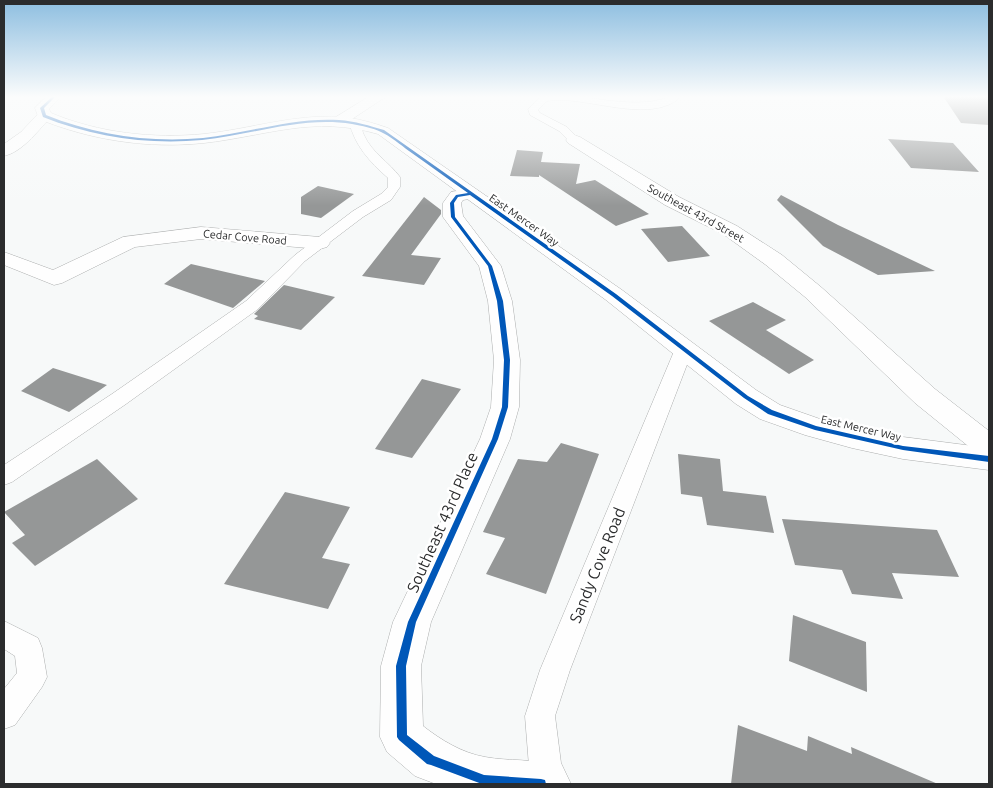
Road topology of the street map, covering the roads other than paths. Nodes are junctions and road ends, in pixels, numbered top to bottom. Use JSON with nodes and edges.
{"nodes":[{"id":1,"x":28,"y":133,"type":"edge"},
{"id":2,"x":103,"y":133,"type":"edge"},
{"id":3,"x":239,"y":133,"type":"edge"},
{"id":4,"x":354,"y":133,"type":"edge"},
{"id":5,"x":387,"y":133,"type":"edge"},
{"id":6,"x":567,"y":133,"type":"edge"},
{"id":7,"x":574,"y":140,"type":"joint"},
{"id":8,"x":4,"y":151,"type":"edge"},
{"id":9,"x":469,"y":194,"type":"junction"},
{"id":10,"x":320,"y":243,"type":"junction"},
{"id":11,"x":4,"y":258,"type":"edge"},
{"id":12,"x":684,"y":349,"type":"junction"},
{"id":13,"x":989,"y":446,"type":"edge"},
{"id":14,"x":989,"y":459,"type":"edge"},
{"id":15,"x":4,"y":476,"type":"edge"},
{"id":16,"x":4,"y":634,"type":"edge"},
{"id":17,"x":4,"y":714,"type":"edge"},
{"id":18,"x":541,"y":784,"type":"edge"},
{"id":19,"x":554,"y":784,"type":"edge"}],
"edges":[{"from":1,"to":8,"type":"street"},
{"from":2,"to":3,"type":"street","name":"East Mercer Way"},
{"from":4,"to":10,"type":"lane"},
{"from":5,"to":9,"type":"street","name":"East Mercer Way"},
{"from":6,"to":7,"type":"lane","name":"Southeast 43rd Street"},
{"from":7,"to":13,"type":"street","name":"Southeast 43rd Street"},
{"from":9,"to":12,"type":"street","name":"East Mercer Way"},
{"from":9,"to":18,"type":"street","name":"Southeast 43rd Place"},
{"from":10,"to":11,"type":"street","name":"Cedar Cove Road"},
{"from":10,"to":15,"type":"lane"},
{"from":12,"to":14,"type":"street","name":"East Mercer Way"},
{"from":12,"to":19,"type":"lane","name":"Sandy Cove Road"},
{"from":16,"to":17,"type":"lane"}]}
